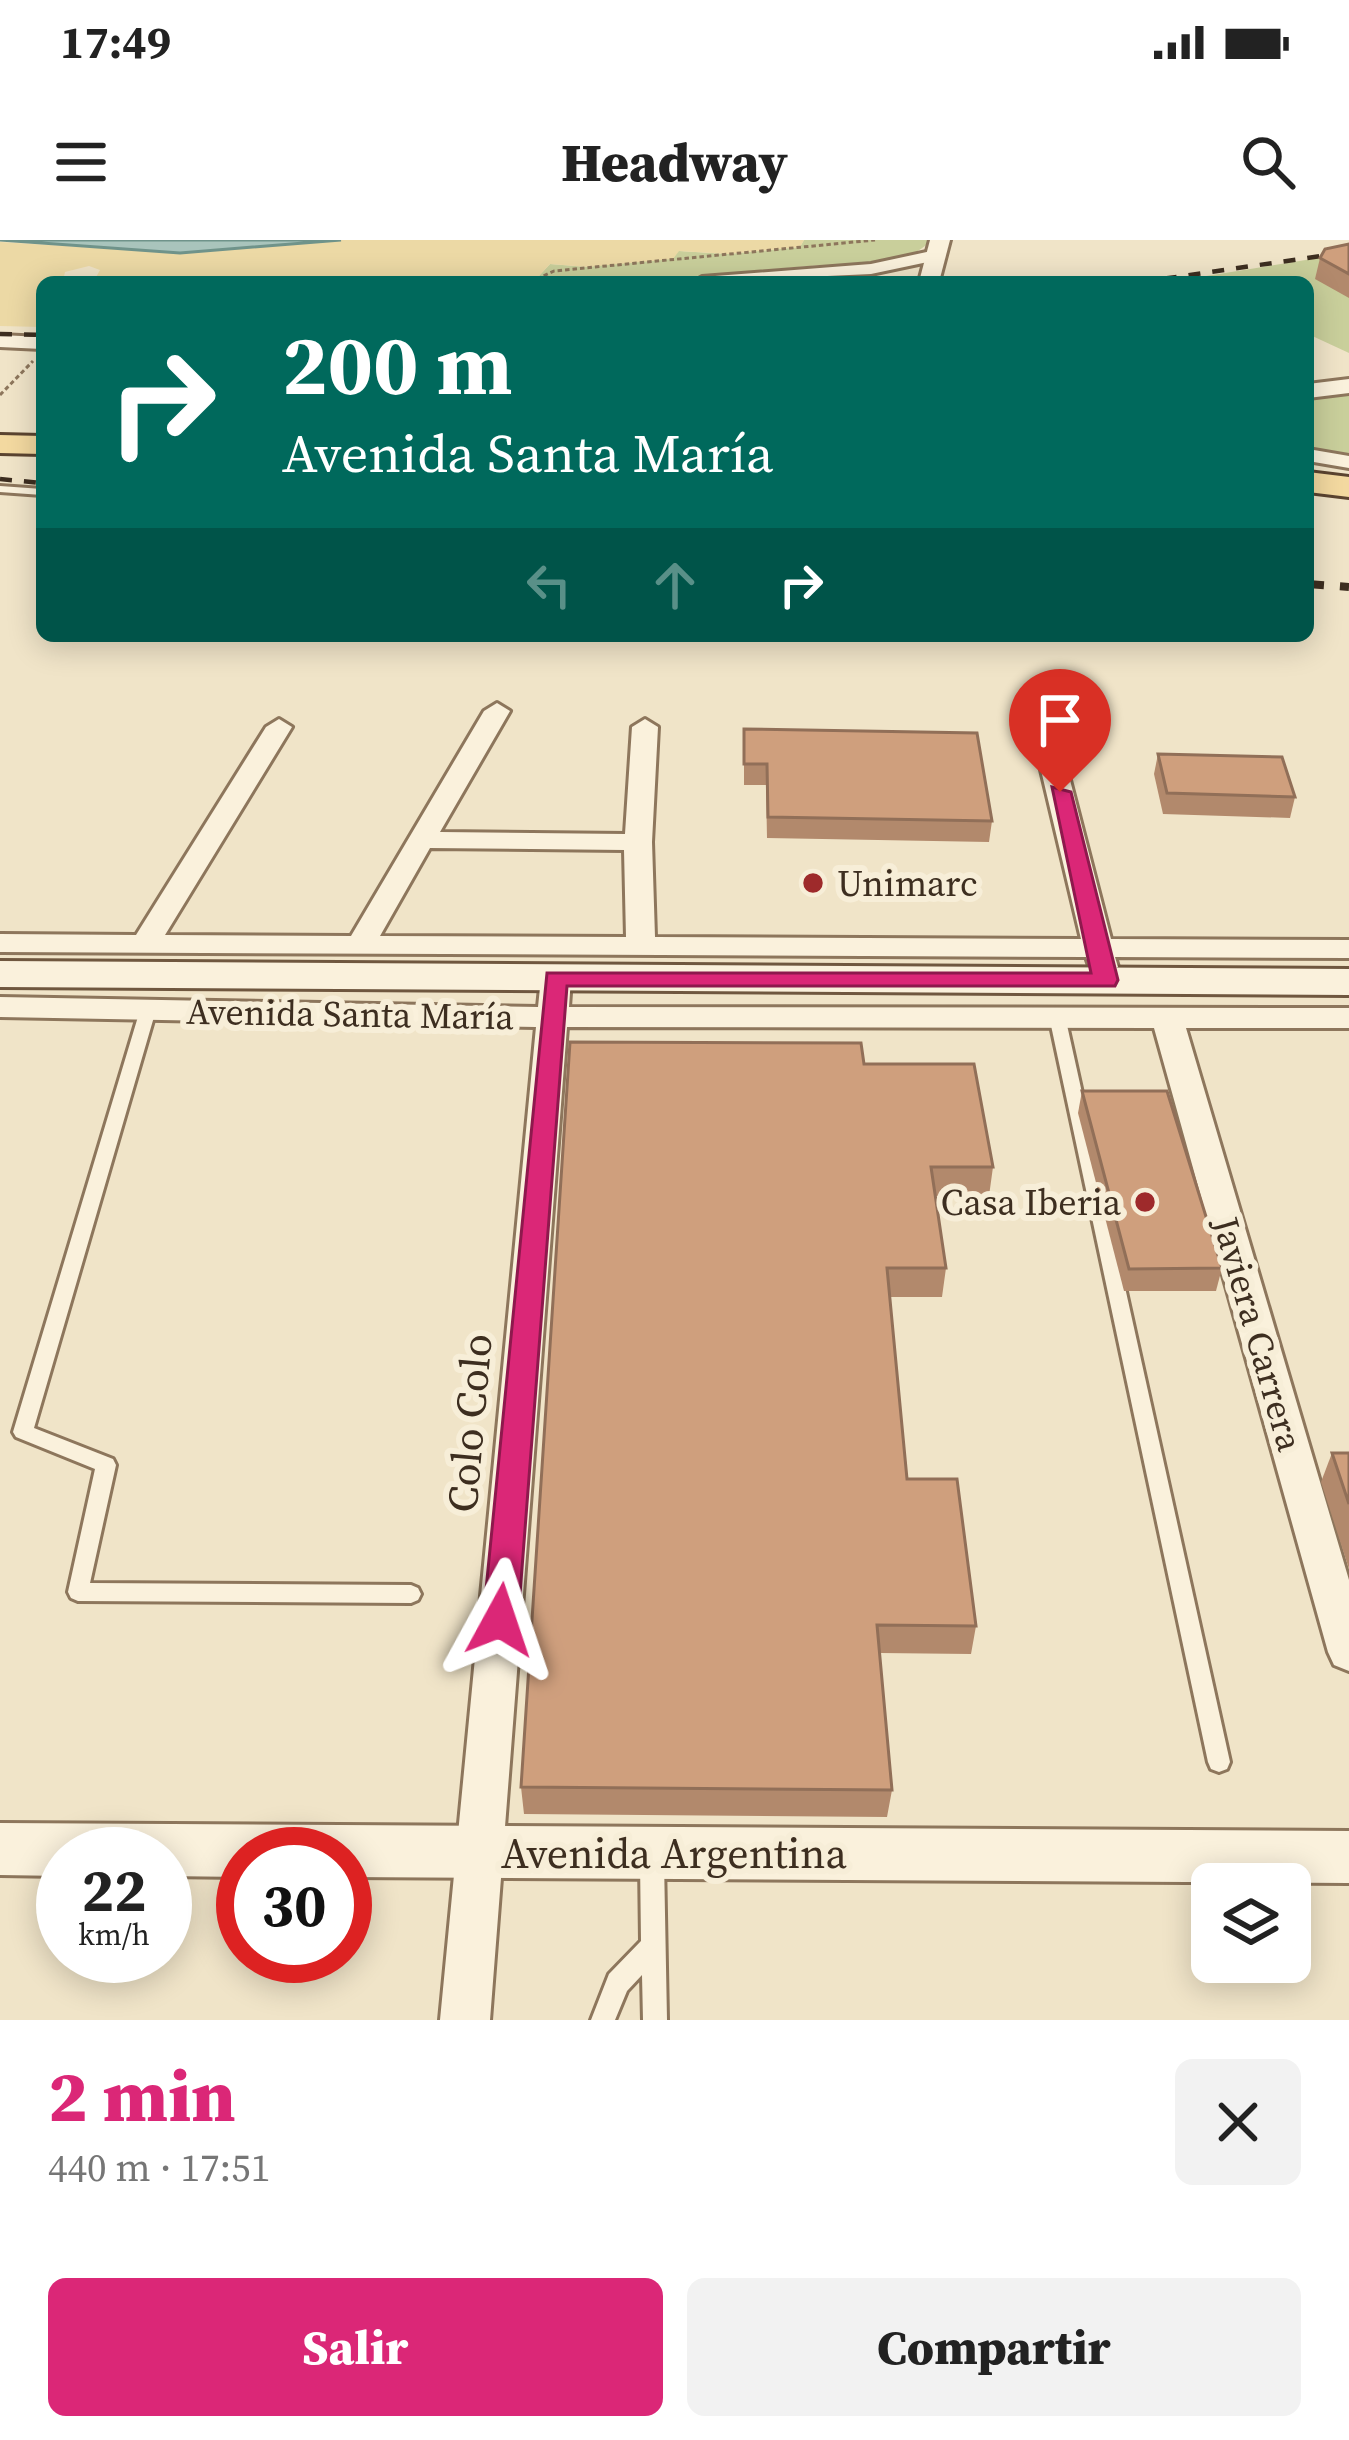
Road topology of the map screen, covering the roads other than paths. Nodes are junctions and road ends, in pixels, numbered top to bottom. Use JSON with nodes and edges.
{"nodes":[{"id":1,"x":938,"y":248,"type":"edge"},
{"id":2,"x":780,"y":276,"type":"edge"},
{"id":3,"x":0,"y":329,"type":"edge"},
{"id":4,"x":36,"y":331,"type":"edge"},
{"id":5,"x":0,"y":341,"type":"edge"},
{"id":6,"x":36,"y":346,"type":"edge"},
{"id":7,"x":1349,"y":376,"type":"edge"},
{"id":8,"x":1314,"y":379,"type":"edge"},
{"id":9,"x":1349,"y":386,"type":"edge"},
{"id":10,"x":1314,"y":390,"type":"edge"},
{"id":11,"x":0,"y":431,"type":"edge"},
{"id":12,"x":36,"y":431,"type":"edge"},
{"id":13,"x":0,"y":445,"type":"edge"},
{"id":14,"x":36,"y":445,"type":"edge"},
{"id":15,"x":1314,"y":456,"type":"edge"},
{"id":16,"x":1349,"y":462,"type":"edge"},
{"id":17,"x":1314,"y":483,"type":"edge"},
{"id":18,"x":1349,"y":487,"type":"edge"},
{"id":19,"x":0,"y":489,"type":"edge"},
{"id":20,"x":36,"y":492,"type":"edge"},
{"id":21,"x":1314,"y":497,"type":"edge"},
{"id":22,"x":1349,"y":501,"type":"edge"},
{"id":23,"x":497,"y":711,"type":"dead end"},
{"id":24,"x":279,"y":727,"type":"dead end"},
{"id":25,"x":645,"y":727,"type":"dead end"},
{"id":26,"x":1050,"y":754,"type":"dead end"},
{"id":27,"x":417,"y":841,"type":"junction"},
{"id":28,"x":638,"y":842,"type":"junction"},
{"id":29,"x":0,"y":943,"type":"edge"},
{"id":30,"x":362,"y":943,"type":"junction"},
{"id":31,"x":144,"y":944,"type":"junction"},
{"id":32,"x":641,"y":945,"type":"junction"},
{"id":33,"x":1349,"y":949,"type":"edge"},
{"id":34,"x":1102,"y":964,"type":"junction"},
{"id":35,"x":0,"y":974,"type":"edge"},
{"id":36,"x":1349,"y":982,"type":"edge"},
{"id":37,"x":554,"y":998,"type":"junction"},
{"id":38,"x":0,"y":1007,"type":"edge"},
{"id":39,"x":148,"y":1010,"type":"junction"},
{"id":40,"x":1057,"y":1016,"type":"junction"},
{"id":41,"x":1167,"y":1017,"type":"junction"},
{"id":42,"x":1349,"y":1018,"type":"edge"},
{"id":43,"x":411,"y":1594,"type":"dead end"},
{"id":44,"x":1349,"y":1652,"type":"edge"},
{"id":45,"x":1220,"y":1762,"type":"dead end"},
{"id":46,"x":0,"y":1849,"type":"edge"},
{"id":47,"x":480,"y":1852,"type":"junction"},
{"id":48,"x":652,"y":1854,"type":"junction"},
{"id":49,"x":1349,"y":1857,"type":"edge"},
{"id":50,"x":654,"y":1945,"type":"junction"},
{"id":51,"x":465,"y":2020,"type":"edge"},
{"id":52,"x":603,"y":2020,"type":"edge"},
{"id":53,"x":655,"y":2020,"type":"edge"}],
"edges":[{"from":1,"to":2,"type":"street"},
{"from":3,"to":4,"type":"street"},
{"from":5,"to":6,"type":"street"},
{"from":7,"to":8,"type":"street"},
{"from":9,"to":10,"type":"street"},
{"from":11,"to":12,"type":"main road"},
{"from":13,"to":14,"type":"main road"},
{"from":15,"to":16,"type":"street"},
{"from":17,"to":18,"type":"main road"},
{"from":19,"to":20,"type":"lane"},
{"from":21,"to":22,"type":"main road"},
{"from":23,"to":27,"type":"street"},
{"from":24,"to":31,"type":"street"},
{"from":25,"to":28,"type":"street"},
{"from":26,"to":34,"type":"street"},
{"from":27,"to":28,"type":"street"},
{"from":27,"to":30,"type":"street"},
{"from":28,"to":32,"type":"street"},
{"from":29,"to":31,"type":"street","name":"Avenida Santa María"},
{"from":30,"to":31,"type":"street","name":"Avenida Santa María"},
{"from":30,"to":32,"type":"street","name":"Avenida Santa María"},
{"from":32,"to":34,"type":"street","name":"Avenida Santa María"},
{"from":33,"to":34,"type":"street","name":"Avenida Santa María"},
{"from":34,"to":36,"type":"main road","name":"Avenida Santa María"},
{"from":34,"to":37,"type":"main road","name":"Avenida Santa María"},
{"from":35,"to":37,"type":"main road","name":"Avenida Santa María"},
{"from":37,"to":39,"type":"street","name":"Avenida Santa María"},
{"from":37,"to":40,"type":"street","name":"Avenida Santa María"},
{"from":37,"to":47,"type":"street","name":"Colo Colo"},
{"from":38,"to":39,"type":"street","name":"Avenida Santa María"},
{"from":39,"to":43,"type":"lane"},
{"from":40,"to":41,"type":"street","name":"Avenida Santa María"},
{"from":40,"to":45,"type":"lane"},
{"from":41,"to":42,"type":"street","name":"Avenida Santa María"},
{"from":41,"to":44,"type":"street","name":"Javiera Carrera"},
{"from":46,"to":47,"type":"street","name":"Avenida Argentina"},
{"from":47,"to":48,"type":"street","name":"Avenida Argentina"},
{"from":47,"to":51,"type":"street","name":"Colo Colo"},
{"from":48,"to":49,"type":"street","name":"Avenida Argentina"},
{"from":48,"to":50,"type":"lane"},
{"from":50,"to":52,"type":"lane"},
{"from":50,"to":53,"type":"lane"}]}
